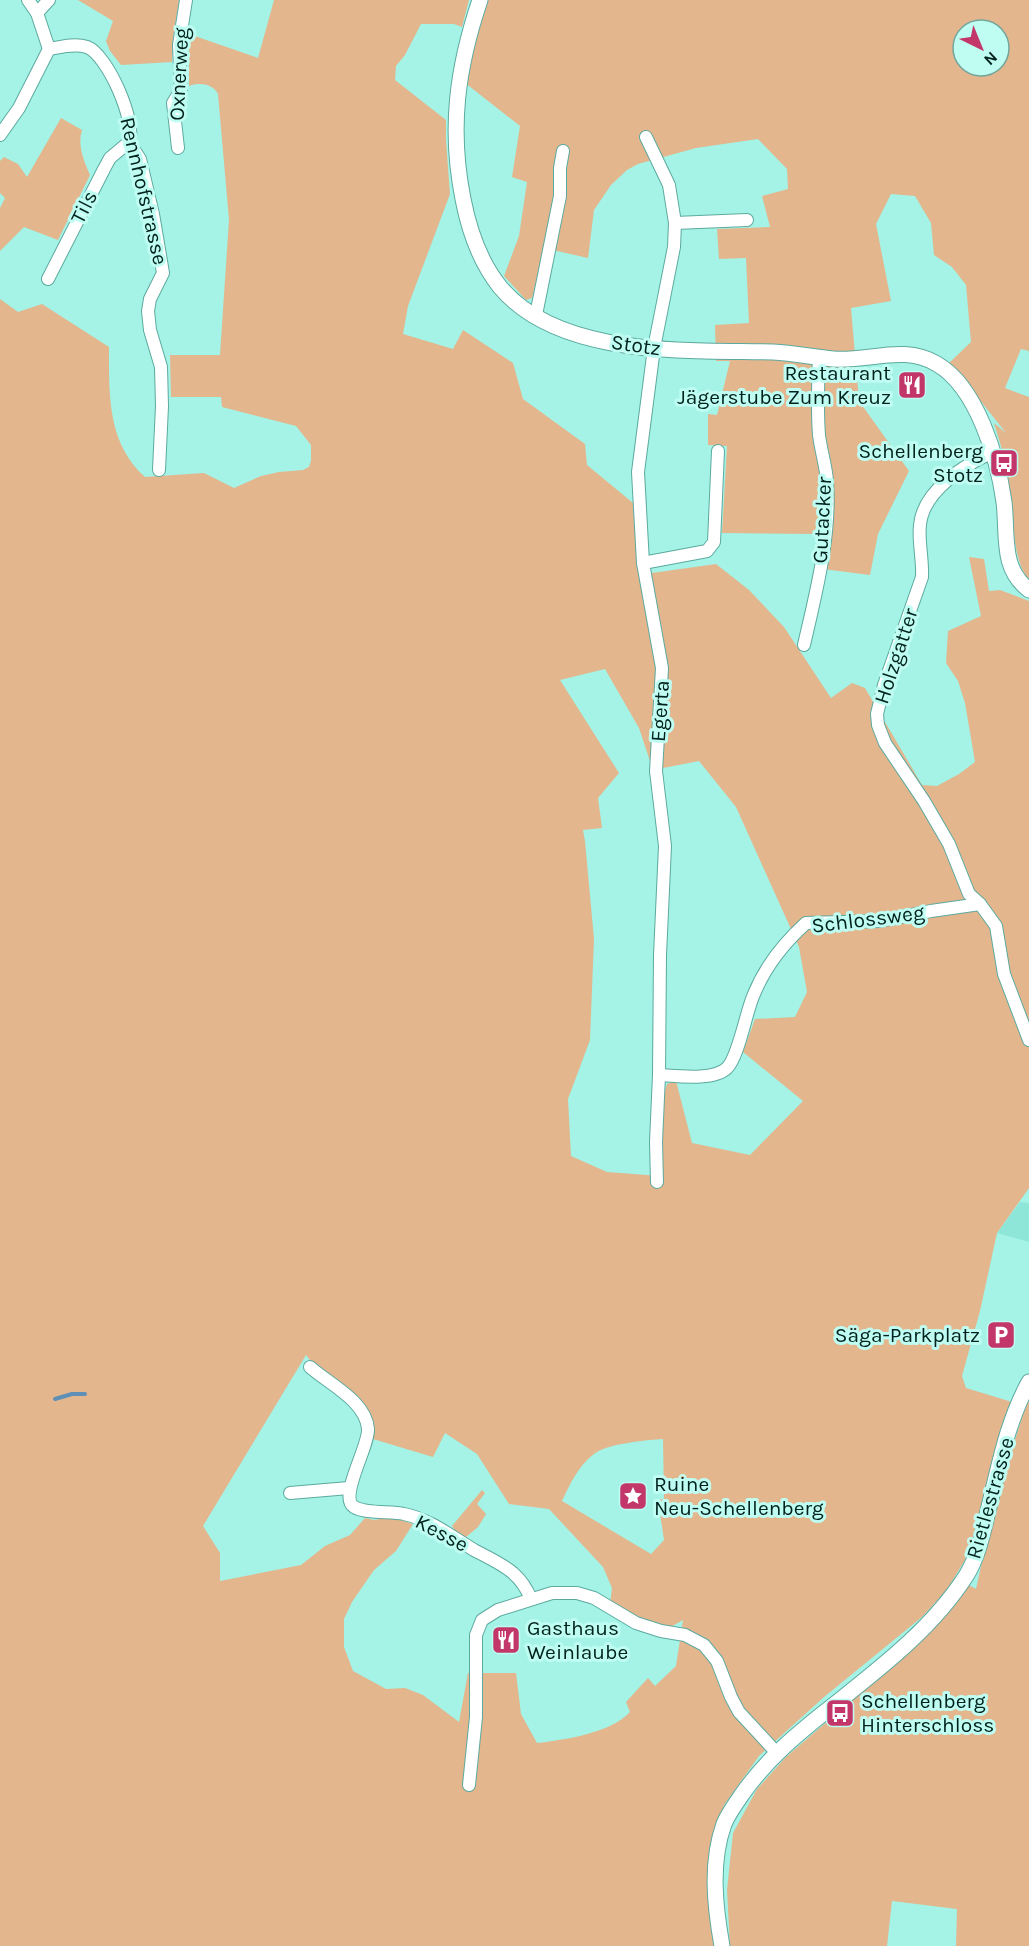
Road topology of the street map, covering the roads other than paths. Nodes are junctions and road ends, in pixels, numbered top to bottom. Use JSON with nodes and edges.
{"nodes":[{"id":1,"x":28,"y":0,"type":"edge"},
{"id":2,"x":49,"y":0,"type":"edge"},
{"id":3,"x":186,"y":0,"type":"edge"},
{"id":4,"x":480,"y":0,"type":"edge"},
{"id":5,"x":37,"y":13,"type":"junction"},
{"id":6,"x":49,"y":49,"type":"junction"},
{"id":7,"x":0,"y":135,"type":"edge"},
{"id":8,"x":646,"y":137,"type":"dead end"},
{"id":9,"x":129,"y":142,"type":"junction"},
{"id":10,"x":178,"y":148,"type":"dead end"},
{"id":11,"x":563,"y":151,"type":"dead end"},
{"id":12,"x":747,"y":220,"type":"dead end"},
{"id":13,"x":675,"y":223,"type":"junction"},
{"id":14,"x":48,"y":279,"type":"dead end"},
{"id":15,"x":534,"y":316,"type":"junction"},
{"id":16,"x":654,"y":348,"type":"junction"},
{"id":17,"x":819,"y":357,"type":"junction"},
{"id":18,"x":718,"y":451,"type":"dead end"},
{"id":19,"x":993,"y":452,"type":"junction"},
{"id":20,"x":159,"y":470,"type":"dead end"},
{"id":21,"x":643,"y":563,"type":"junction"},
{"id":22,"x":1029,"y":590,"type":"edge"},
{"id":23,"x":804,"y":645,"type":"dead end"},
{"id":24,"x":980,"y":904,"type":"junction"},
{"id":25,"x":1029,"y":1040,"type":"edge"},
{"id":26,"x":659,"y":1075,"type":"junction"},
{"id":27,"x":657,"y":1182,"type":"dead end"},
{"id":28,"x":310,"y":1367,"type":"dead end"},
{"id":29,"x":1029,"y":1382,"type":"edge"},
{"id":30,"x":349,"y":1488,"type":"junction"},
{"id":31,"x":290,"y":1493,"type":"dead end"},
{"id":32,"x":531,"y":1599,"type":"junction"},
{"id":33,"x":776,"y":1752,"type":"junction"},
{"id":34,"x":469,"y":1785,"type":"dead end"},
{"id":35,"x":722,"y":1946,"type":"edge"}],
"edges":[{"from":1,"to":5,"type":"street"},
{"from":2,"to":5,"type":"street"},
{"from":3,"to":10,"type":"street","name":"Oxnerweg"},
{"from":4,"to":15,"type":"street","name":"Stotz"},
{"from":5,"to":6,"type":"street"},
{"from":6,"to":7,"type":"street"},
{"from":6,"to":9,"type":"street","name":"Rennhofstrasse"},
{"from":8,"to":13,"type":"street","name":"Egerta"},
{"from":9,"to":14,"type":"street","name":"Tils"},
{"from":9,"to":20,"type":"street","name":"Rennhofstrasse"},
{"from":11,"to":15,"type":"street"},
{"from":12,"to":13,"type":"street"},
{"from":13,"to":16,"type":"street","name":"Egerta"},
{"from":15,"to":16,"type":"street","name":"Stotz"},
{"from":16,"to":17,"type":"street","name":"Stotz"},
{"from":16,"to":21,"type":"street","name":"Egerta"},
{"from":17,"to":19,"type":"street","name":"Stotz"},
{"from":17,"to":23,"type":"street","name":"Gutacker"},
{"from":18,"to":21,"type":"street"},
{"from":19,"to":22,"type":"street","name":"Stotz"},
{"from":19,"to":24,"type":"street","name":"Holzgatter"},
{"from":21,"to":26,"type":"street","name":"Egerta"},
{"from":24,"to":25,"type":"street"},
{"from":24,"to":26,"type":"street","name":"Schlossweg"},
{"from":26,"to":27,"type":"street"},
{"from":28,"to":30,"type":"street"},
{"from":29,"to":33,"type":"street","name":"Rietlestrasse"},
{"from":30,"to":31,"type":"street"},
{"from":30,"to":32,"type":"street","name":"Kesse"},
{"from":32,"to":33,"type":"street"},
{"from":32,"to":34,"type":"street"},
{"from":33,"to":35,"type":"street","name":"Rietlestrasse"}]}
